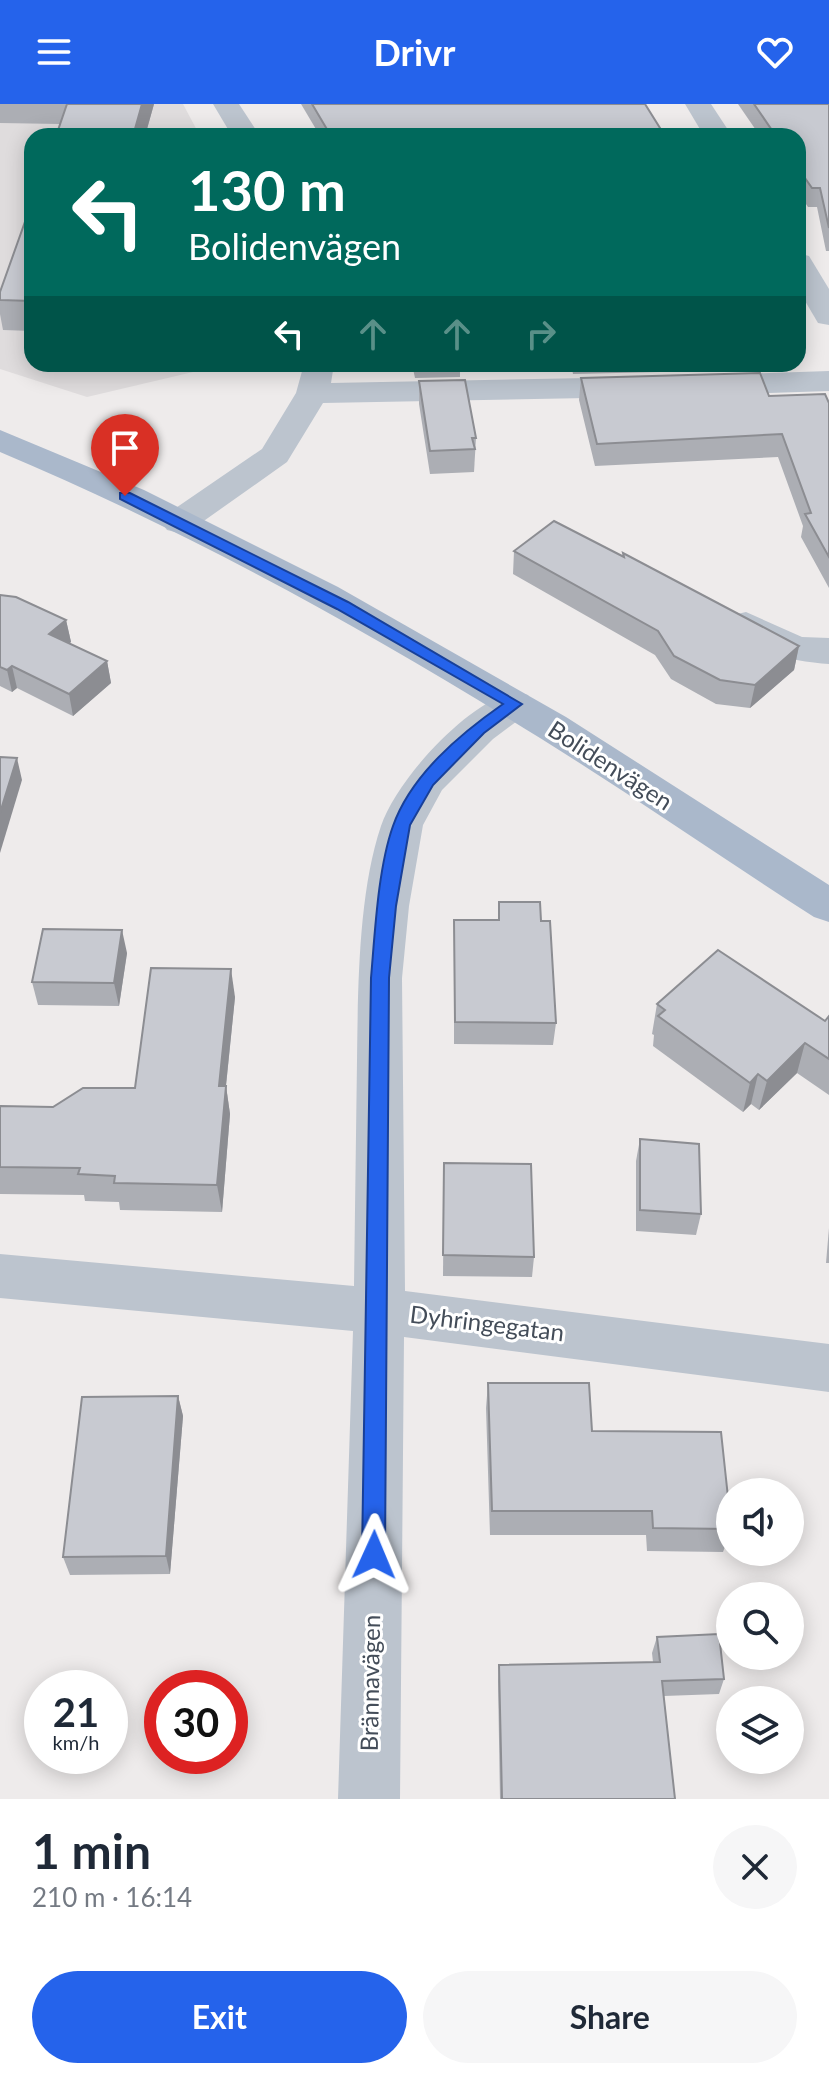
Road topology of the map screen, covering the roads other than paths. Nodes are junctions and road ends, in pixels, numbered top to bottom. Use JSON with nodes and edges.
{"nodes":[{"id":1,"x":226,"y":104,"type":"edge"},
{"id":2,"x":698,"y":104,"type":"edge"},
{"id":3,"x":241,"y":128,"type":"edge"},
{"id":4,"x":713,"y":128,"type":"edge"},
{"id":5,"x":806,"y":276,"type":"edge"},
{"id":6,"x":829,"y":316,"type":"edge"},
{"id":7,"x":316,"y":379,"type":"edge"},
{"id":8,"x":829,"y":381,"type":"edge"},
{"id":9,"x":0,"y":440,"type":"edge"},
{"id":10,"x":179,"y":522,"type":"junction"},
{"id":11,"x":714,"y":607,"type":"edge"},
{"id":12,"x":829,"y":651,"type":"edge"},
{"id":13,"x":514,"y":704,"type":"junction"},
{"id":14,"x":829,"y":906,"type":"edge"},
{"id":15,"x":0,"y":1276,"type":"edge"},
{"id":16,"x":379,"y":1311,"type":"junction"},
{"id":17,"x":829,"y":1368,"type":"edge"},
{"id":18,"x":369,"y":1799,"type":"edge"}],
"edges":[{"from":1,"to":3,"type":"street"},
{"from":2,"to":4,"type":"street"},
{"from":5,"to":6,"type":"street"},
{"from":7,"to":8,"type":"street"},
{"from":7,"to":10,"type":"street"},
{"from":9,"to":10,"type":"main road","name":"Bolidenvägen"},
{"from":10,"to":13,"type":"main road","name":"Bolidenvägen"},
{"from":11,"to":12,"type":"street"},
{"from":13,"to":14,"type":"main road","name":"Bolidenvägen"},
{"from":13,"to":16,"type":"street","name":"Brännavägen"},
{"from":15,"to":16,"type":"street","name":"Dyhringegatan"},
{"from":16,"to":17,"type":"street","name":"Dyhringegatan"},
{"from":16,"to":18,"type":"street","name":"Brännavägen"}]}
